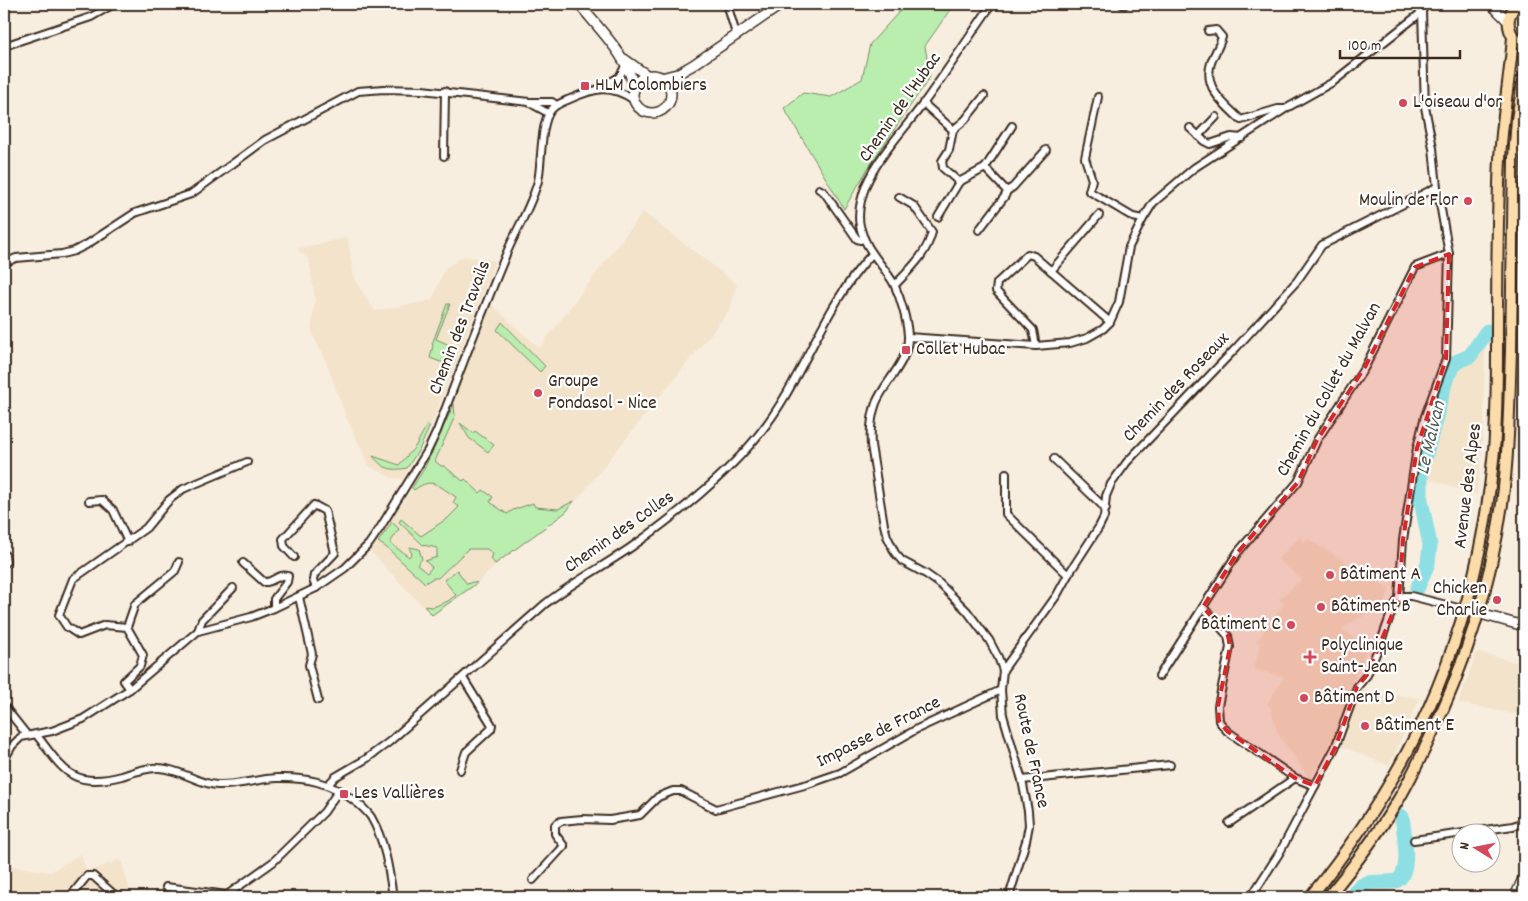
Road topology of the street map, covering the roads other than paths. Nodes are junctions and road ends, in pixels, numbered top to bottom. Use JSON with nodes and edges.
{"nodes":[{"id":1,"x":114,"y":4,"type":"edge"},
{"id":2,"x":579,"y":4,"type":"edge"},
{"id":3,"x":727,"y":4,"type":"edge"},
{"id":4,"x":782,"y":4,"type":"edge"},
{"id":5,"x":992,"y":4,"type":"edge"},
{"id":6,"x":1425,"y":4,"type":"edge"},
{"id":7,"x":1491,"y":4,"type":"edge"},
{"id":8,"x":1518,"y":4,"type":"edge"},
{"id":9,"x":1422,"y":12,"type":"junction"},
{"id":10,"x":1508,"y":21,"type":"junction"},
{"id":11,"x":1208,"y":31,"type":"dead end"},
{"id":12,"x":736,"y":34,"type":"junction"},
{"id":13,"x":1513,"y":37,"type":"junction"},
{"id":14,"x":4,"y":46,"type":"edge"},
{"id":15,"x":1524,"y":46,"type":"edge"},
{"id":16,"x":624,"y":61,"type":"junction"},
{"id":17,"x":692,"y":65,"type":"junction"},
{"id":18,"x":648,"y":76,"type":"junction"},
{"id":19,"x":1524,"y":76,"type":"edge"},
{"id":20,"x":661,"y":78,"type":"junction"},
{"id":21,"x":598,"y":89,"type":"junction"},
{"id":22,"x":615,"y":90,"type":"junction"},
{"id":23,"x":634,"y":90,"type":"junction"},
{"id":24,"x":445,"y":91,"type":"junction"},
{"id":25,"x":670,"y":92,"type":"junction"},
{"id":26,"x":984,"y":96,"type":"dead end"},
{"id":27,"x":1098,"y":97,"type":"dead end"},
{"id":28,"x":529,"y":102,"type":"junction"},
{"id":29,"x":923,"y":103,"type":"junction"},
{"id":30,"x":556,"y":105,"type":"junction"},
{"id":31,"x":1285,"y":109,"type":"junction"},
{"id":32,"x":548,"y":113,"type":"junction"},
{"id":33,"x":1216,"y":117,"type":"dead end"},
{"id":34,"x":1012,"y":126,"type":"dead end"},
{"id":35,"x":1190,"y":128,"type":"dead end"},
{"id":36,"x":953,"y":130,"type":"junction"},
{"id":37,"x":1198,"y":136,"type":"junction"},
{"id":38,"x":1242,"y":138,"type":"junction"},
{"id":39,"x":1046,"y":150,"type":"dead end"},
{"id":40,"x":444,"y":156,"type":"dead end"},
{"id":41,"x":985,"y":168,"type":"junction"},
{"id":42,"x":959,"y":182,"type":"junction"},
{"id":43,"x":1437,"y":187,"type":"junction"},
{"id":44,"x":819,"y":190,"type":"dead end"},
{"id":45,"x":1007,"y":191,"type":"junction"},
{"id":46,"x":899,"y":197,"type":"dead end"},
{"id":47,"x":1099,"y":216,"type":"dead end"},
{"id":48,"x":938,"y":217,"type":"dead end"},
{"id":49,"x":1143,"y":219,"type":"junction"},
{"id":50,"x":979,"y":230,"type":"dead end"},
{"id":51,"x":864,"y":238,"type":"junction"},
{"id":52,"x":872,"y":254,"type":"junction"},
{"id":53,"x":1449,"y":254,"type":"junction"},
{"id":54,"x":4,"y":263,"type":"edge"},
{"id":55,"x":1051,"y":271,"type":"junction"},
{"id":56,"x":895,"y":285,"type":"junction"},
{"id":57,"x":1110,"y":322,"type":"junction"},
{"id":58,"x":908,"y":337,"type":"junction"},
{"id":59,"x":1036,"y":346,"type":"junction"},
{"id":60,"x":1054,"y":459,"type":"dead end"},
{"id":61,"x":247,"y":462,"type":"dead end"},
{"id":62,"x":1006,"y":473,"type":"dead end"},
{"id":63,"x":89,"y":501,"type":"dead end"},
{"id":64,"x":1106,"y":509,"type":"junction"},
{"id":65,"x":128,"y":542,"type":"junction"},
{"id":66,"x":5,"y":555,"type":"dead end"},
{"id":67,"x":294,"y":557,"type":"dead end"},
{"id":68,"x":179,"y":562,"type":"dead end"},
{"id":69,"x":243,"y":563,"type":"dead end"},
{"id":70,"x":4,"y":564,"type":"edge"},
{"id":71,"x":1068,"y":575,"type":"junction"},
{"id":72,"x":232,"y":588,"type":"dead end"},
{"id":73,"x":316,"y":588,"type":"junction"},
{"id":74,"x":299,"y":597,"type":"junction"},
{"id":75,"x":1399,"y":598,"type":"junction"},
{"id":76,"x":1203,"y":607,"type":"junction"},
{"id":77,"x":274,"y":608,"type":"junction"},
{"id":78,"x":1466,"y":610,"type":"junction"},
{"id":79,"x":1478,"y":614,"type":"junction"},
{"id":80,"x":1524,"y":626,"type":"edge"},
{"id":81,"x":127,"y":627,"type":"junction"},
{"id":82,"x":198,"y":631,"type":"junction"},
{"id":83,"x":1004,"y":670,"type":"junction"},
{"id":84,"x":1159,"y":676,"type":"dead end"},
{"id":85,"x":463,"y":678,"type":"junction"},
{"id":86,"x":130,"y":689,"type":"junction"},
{"id":87,"x":1001,"y":690,"type":"junction"},
{"id":88,"x":318,"y":700,"type":"dead end"},
{"id":89,"x":4,"y":706,"type":"edge"},
{"id":90,"x":36,"y":734,"type":"junction"},
{"id":91,"x":27,"y":735,"type":"junction"},
{"id":92,"x":4,"y":760,"type":"edge"},
{"id":93,"x":1170,"y":765,"type":"dead end"},
{"id":94,"x":460,"y":770,"type":"dead end"},
{"id":95,"x":1295,"y":778,"type":"junction"},
{"id":96,"x":1022,"y":780,"type":"junction"},
{"id":97,"x":328,"y":785,"type":"junction"},
{"id":98,"x":1315,"y":786,"type":"junction"},
{"id":99,"x":339,"y":790,"type":"junction"},
{"id":100,"x":1524,"y":822,"type":"edge"},
{"id":101,"x":1230,"y":823,"type":"dead end"},
{"id":102,"x":1414,"y":840,"type":"dead end"},
{"id":103,"x":1524,"y":876,"type":"edge"},
{"id":104,"x":533,"y":880,"type":"dead end"},
{"id":105,"x":166,"y":887,"type":"dead end"},
{"id":106,"x":70,"y":897,"type":"edge"},
{"id":107,"x":117,"y":897,"type":"edge"},
{"id":108,"x":393,"y":897,"type":"edge"},
{"id":109,"x":1009,"y":897,"type":"edge"},
{"id":110,"x":1250,"y":897,"type":"edge"},
{"id":111,"x":1310,"y":897,"type":"edge"},
{"id":112,"x":1328,"y":897,"type":"edge"},
{"id":113,"x":1515,"y":897,"type":"edge"}],
"edges":[{"from":1,"to":14,"type":"street"},
{"from":2,"to":16,"type":"main road"},
{"from":3,"to":12,"type":"street"},
{"from":4,"to":12,"type":"main road"},
{"from":5,"to":29,"type":"street","name":"Chemin de l'Hubac"},
{"from":6,"to":9,"type":"street"},
{"from":7,"to":10,"type":"main road"},
{"from":8,"to":10,"type":"main road"},
{"from":9,"to":31,"type":"street"},
{"from":9,"to":43,"type":"street"},
{"from":10,"to":13,"type":"main road"},
{"from":11,"to":31,"type":"street"},
{"from":12,"to":17,"type":"main road"},
{"from":13,"to":15,"type":"main road"},
{"from":13,"to":78,"type":"main road","name":"Avenue des Alpes"},
{"from":16,"to":18,"type":"main road"},
{"from":16,"to":21,"type":"street"},
{"from":16,"to":23,"type":"main road"},
{"from":17,"to":20,"type":"main road"},
{"from":17,"to":25,"type":"main road"},
{"from":18,"to":20,"type":"main road"},
{"from":18,"to":23,"type":"main road"},
{"from":19,"to":79,"type":"main road","name":"Avenue des Alpes"},
{"from":20,"to":25,"type":"main road"},
{"from":21,"to":22,"type":"street"},
{"from":21,"to":30,"type":"street"},
{"from":22,"to":23,"type":"street"},
{"from":22,"to":23,"type":"street"},
{"from":23,"to":25,"type":"main road"},
{"from":24,"to":28,"type":"street"},
{"from":24,"to":40,"type":"street"},
{"from":24,"to":54,"type":"street"},
{"from":26,"to":36,"type":"street"},
{"from":27,"to":49,"type":"street"},
{"from":28,"to":30,"type":"street"},
{"from":28,"to":32,"type":"street"},
{"from":29,"to":36,"type":"street"},
{"from":29,"to":51,"type":"street","name":"Chemin de l'Hubac"},
{"from":30,"to":32,"type":"street"},
{"from":31,"to":38,"type":"street"},
{"from":32,"to":73,"type":"street","name":"Chemin des Travails"},
{"from":33,"to":37,"type":"street"},
{"from":34,"to":41,"type":"street"},
{"from":35,"to":37,"type":"street"},
{"from":36,"to":42,"type":"street"},
{"from":37,"to":38,"type":"street"},
{"from":38,"to":49,"type":"street"},
{"from":39,"to":45,"type":"street"},
{"from":41,"to":42,"type":"street"},
{"from":41,"to":45,"type":"street"},
{"from":42,"to":48,"type":"street"},
{"from":43,"to":53,"type":"street"},
{"from":43,"to":64,"type":"street","name":"Chemin des Roseaux"},
{"from":44,"to":51,"type":"street","name":"Route de France"},
{"from":45,"to":50,"type":"street"},
{"from":46,"to":56,"type":"street"},
{"from":47,"to":55,"type":"street"},
{"from":49,"to":57,"type":"street"},
{"from":51,"to":52,"type":"street","name":"Route de France"},
{"from":52,"to":56,"type":"street","name":"Route de France"},
{"from":52,"to":85,"type":"street","name":"Chemin des Colles"},
{"from":53,"to":75,"type":"street"},
{"from":53,"to":76,"type":"street","name":"Chemin du Collet du Malvan"},
{"from":55,"to":57,"type":"street"},
{"from":55,"to":59,"type":"street"},
{"from":56,"to":58,"type":"street","name":"Route de France"},
{"from":57,"to":59,"type":"street"},
{"from":58,"to":59,"type":"street"},
{"from":58,"to":83,"type":"street","name":"Route de France"},
{"from":60,"to":64,"type":"street"},
{"from":61,"to":65,"type":"street"},
{"from":62,"to":71,"type":"street"},
{"from":63,"to":65,"type":"street"},
{"from":64,"to":71,"type":"street","name":"Chemin des Roseaux"},
{"from":65,"to":81,"type":"street"},
{"from":66,"to":70,"type":"street"},
{"from":67,"to":73,"type":"street"},
{"from":68,"to":81,"type":"street"},
{"from":69,"to":77,"type":"street"},
{"from":71,"to":83,"type":"street","name":"Chemin des Roseaux"},
{"from":72,"to":82,"type":"street","name":"Chemin des Travails"},
{"from":73,"to":74,"type":"street","name":"Chemin des Travails"},
{"from":74,"to":77,"type":"street","name":"Chemin des Travails"},
{"from":74,"to":88,"type":"street"},
{"from":75,"to":78,"type":"street"},
{"from":75,"to":98,"type":"street"},
{"from":76,"to":84,"type":"street","name":"Chemin du Collet du Malvan"},
{"from":76,"to":95,"type":"street"},
{"from":77,"to":82,"type":"street","name":"Chemin des Travails"},
{"from":78,"to":79,"type":"main road"},
{"from":78,"to":111,"type":"main road","name":"Avenue des Alpes"},
{"from":79,"to":80,"type":"main road"},
{"from":79,"to":112,"type":"main road","name":"Avenue des Alpes"},
{"from":81,"to":86,"type":"street"},
{"from":82,"to":86,"type":"street","name":"Chemin des Travails"},
{"from":83,"to":87,"type":"street","name":"Route de France"},
{"from":85,"to":94,"type":"street"},
{"from":85,"to":97,"type":"street","name":"Chemin des Colles"},
{"from":86,"to":90,"type":"street","name":"Chemin des Travails"},
{"from":87,"to":96,"type":"street","name":"Route de France"},
{"from":87,"to":104,"type":"street","name":"Impasse de France"},
{"from":89,"to":91,"type":"street"},
{"from":90,"to":91,"type":"street","name":"Chemin des Travails"},
{"from":90,"to":97,"type":"street"},
{"from":91,"to":92,"type":"street"},
{"from":93,"to":96,"type":"street"},
{"from":95,"to":98,"type":"street"},
{"from":95,"to":101,"type":"street"},
{"from":96,"to":109,"type":"street","name":"Route de France"},
{"from":97,"to":99,"type":"street"},
{"from":98,"to":110,"type":"street"},
{"from":99,"to":105,"type":"street"},
{"from":99,"to":108,"type":"street"},
{"from":100,"to":102,"type":"street"},
{"from":103,"to":113,"type":"main road"},
{"from":106,"to":107,"type":"street"}]}
